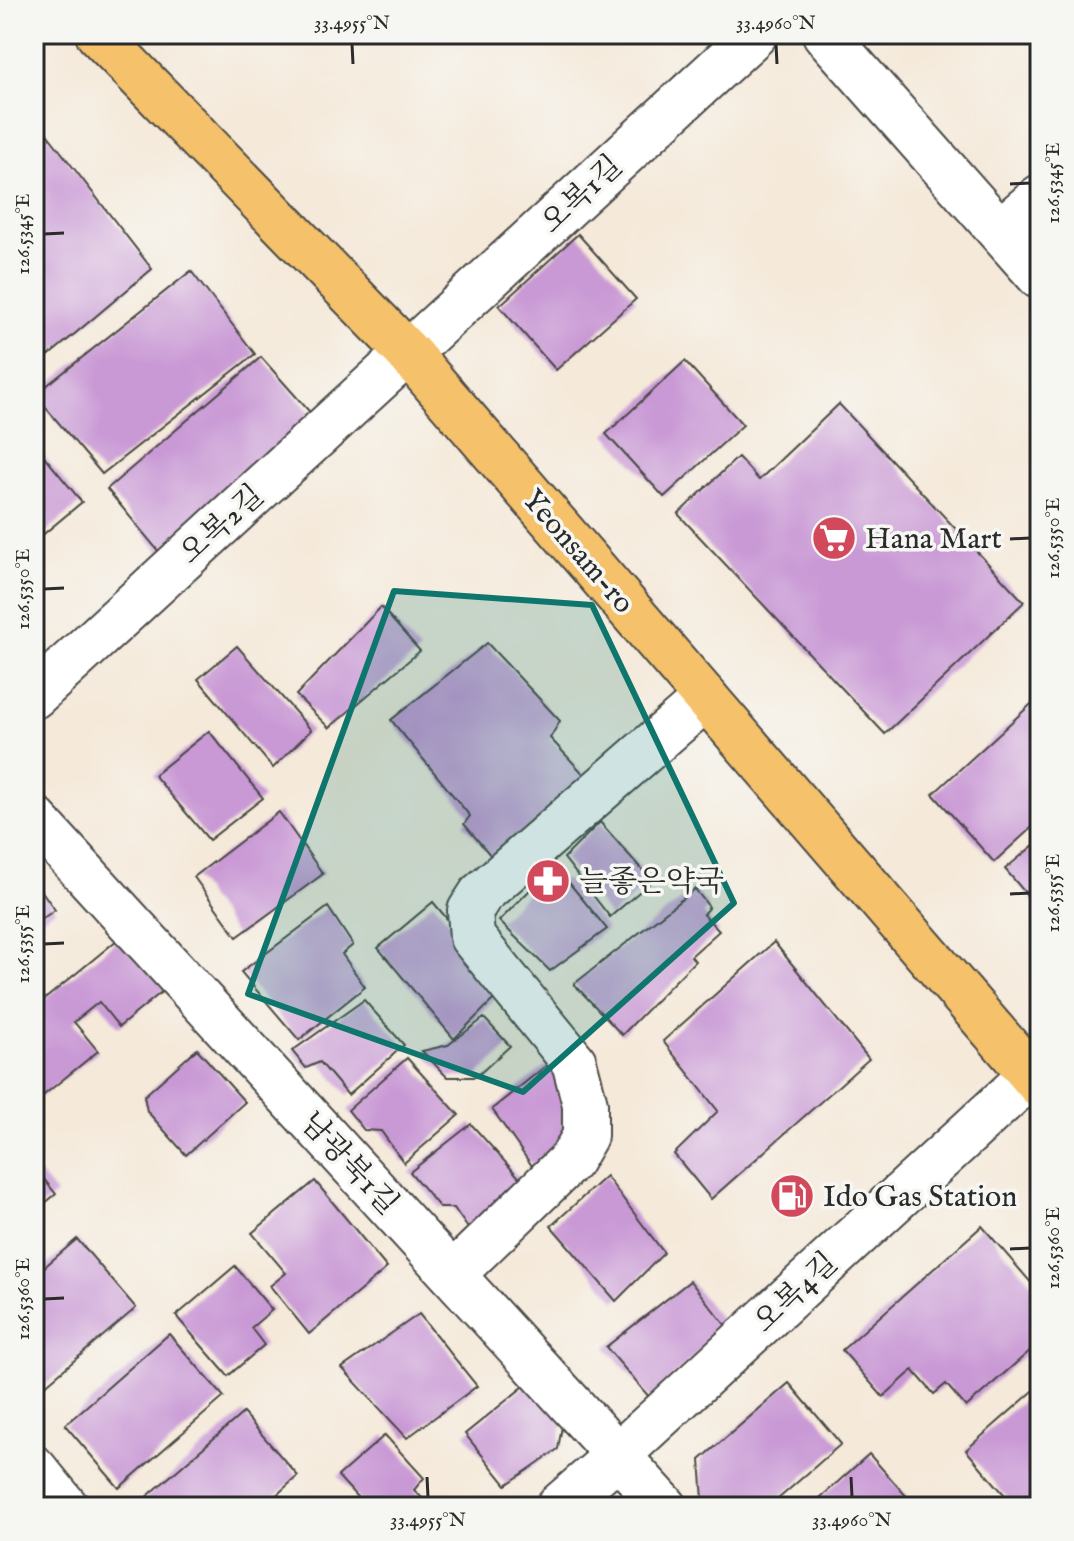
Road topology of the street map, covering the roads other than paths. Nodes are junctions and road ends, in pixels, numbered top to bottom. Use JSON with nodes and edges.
{"nodes":[{"id":1,"x":98,"y":34,"type":"edge"},
{"id":2,"x":755,"y":34,"type":"edge"},
{"id":3,"x":825,"y":34,"type":"edge"},
{"id":4,"x":1040,"y":197,"type":"edge"},
{"id":5,"x":1000,"y":231,"type":"junction"},
{"id":6,"x":1040,"y":277,"type":"edge"},
{"id":7,"x":408,"y":353,"type":"junction"},
{"id":8,"x":34,"y":696,"type":"edge"},
{"id":9,"x":706,"y":698,"type":"junction"},
{"id":10,"x":34,"y":818,"type":"edge"},
{"id":11,"x":1037,"y":1075,"type":"edge"},
{"id":12,"x":453,"y":1274,"type":"junction"},
{"id":13,"x":618,"y":1455,"type":"junction"},
{"id":14,"x":558,"y":1507,"type":"edge"},
{"id":15,"x":665,"y":1507,"type":"edge"}],
"edges":[{"from":1,"to":7,"type":"main road","name":"Yeonsam-ro"},
{"from":2,"to":7,"type":"street","name":"오복1길"},
{"from":3,"to":5,"type":"street"},
{"from":4,"to":5,"type":"street"},
{"from":5,"to":6,"type":"street"},
{"from":7,"to":8,"type":"street","name":"오복2길"},
{"from":7,"to":9,"type":"main road","name":"Yeonsam-ro"},
{"from":9,"to":11,"type":"main road","name":"Yeonsam-ro"},
{"from":9,"to":12,"type":"street"},
{"from":10,"to":12,"type":"street","name":"남광북1길"},
{"from":11,"to":13,"type":"street","name":"오복4길"},
{"from":12,"to":13,"type":"street","name":"남광북1길"},
{"from":13,"to":14,"type":"street","name":"오복4길"},
{"from":13,"to":15,"type":"street","name":"남광북1길"}]}
